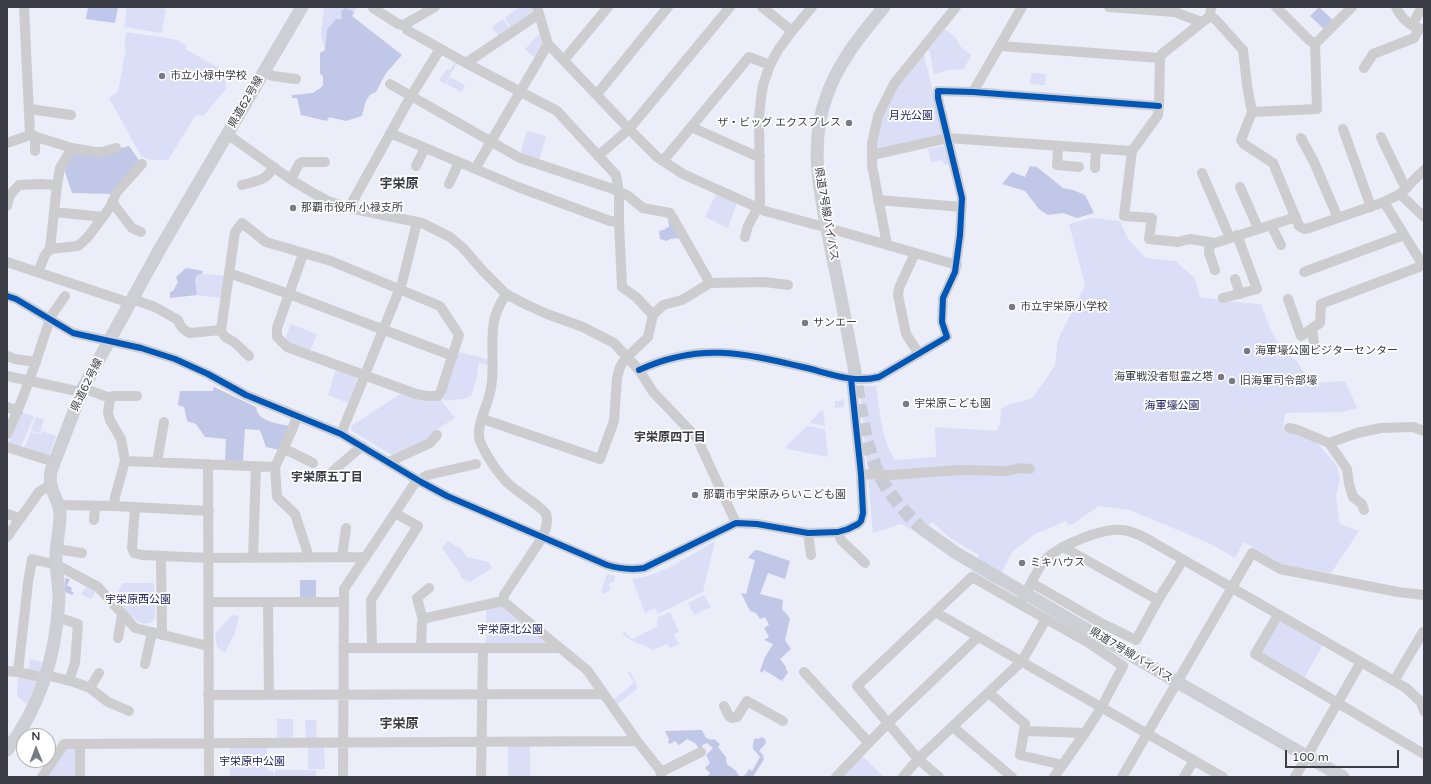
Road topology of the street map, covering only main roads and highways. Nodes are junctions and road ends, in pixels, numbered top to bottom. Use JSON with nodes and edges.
{"nodes":[{"id":1,"x":302,"y":7,"type":"edge"},
{"id":2,"x":884,"y":7,"type":"edge"},
{"id":3,"x":853,"y":373,"type":"tunnel mouth"},
{"id":4,"x":921,"y":528,"type":"tunnel mouth"},
{"id":5,"x":7,"y":750,"type":"edge"},
{"id":6,"x":1343,"y":777,"type":"edge"}],
"edges":[{"from":1,"to":5,"type":"main road","name":"県道62号線"},
{"from":2,"to":3,"type":"main road","name":"県道7号線バイパス"},
{"from":4,"to":6,"type":"main road","name":"県道7号線バイパス"}]}
